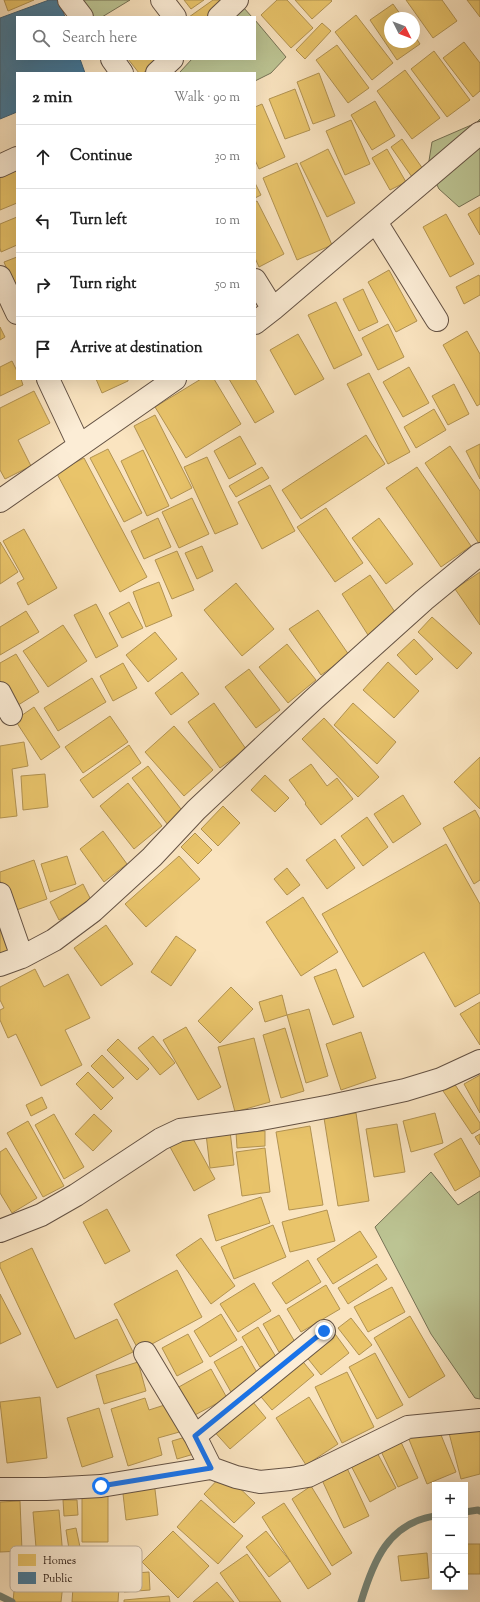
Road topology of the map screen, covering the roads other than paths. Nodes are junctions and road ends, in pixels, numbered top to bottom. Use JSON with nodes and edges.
{"nodes":[{"id":1,"x":70,"y":0,"type":"edge"},
{"id":2,"x":162,"y":0,"type":"edge"},
{"id":3,"x":237,"y":0,"type":"edge"},
{"id":4,"x":81,"y":16,"type":"edge"},
{"id":5,"x":174,"y":16,"type":"edge"},
{"id":6,"x":220,"y":16,"type":"edge"},
{"id":7,"x":113,"y":60,"type":"edge"},
{"id":8,"x":171,"y":60,"type":"edge"},
{"id":9,"x":121,"y":72,"type":"edge"},
{"id":10,"x":158,"y":72,"type":"edge"},
{"id":11,"x":480,"y":132,"type":"edge"},
{"id":12,"x":16,"y":158,"type":"edge"},
{"id":13,"x":0,"y":166,"type":"edge"},
{"id":14,"x":376,"y":222,"type":"junction"},
{"id":15,"x":0,"y":277,"type":"edge"},
{"id":16,"x":256,"y":282,"type":"edge"},
{"id":17,"x":273,"y":310,"type":"junction"},
{"id":18,"x":16,"y":311,"type":"edge"},
{"id":19,"x":437,"y":320,"type":"dead end"},
{"id":20,"x":256,"y":322,"type":"edge"},
{"id":21,"x":48,"y":380,"type":"edge"},
{"id":22,"x":174,"y":380,"type":"edge"},
{"id":23,"x":79,"y":445,"type":"junction"},
{"id":24,"x":0,"y":501,"type":"edge"},
{"id":25,"x":480,"y":554,"type":"edge"},
{"id":26,"x":0,"y":693,"type":"edge"},
{"id":27,"x":11,"y":714,"type":"dead end"},
{"id":28,"x":0,"y":894,"type":"edge"},
{"id":29,"x":22,"y":957,"type":"junction"},
{"id":30,"x":0,"y":965,"type":"edge"},
{"id":31,"x":480,"y":1062,"type":"edge"},
{"id":32,"x":0,"y":1231,"type":"edge"},
{"id":33,"x":324,"y":1331,"type":"dead end"},
{"id":34,"x":145,"y":1353,"type":"dead end"},
{"id":35,"x":480,"y":1420,"type":"edge"},
{"id":36,"x":195,"y":1436,"type":"junction"},
{"id":37,"x":211,"y":1468,"type":"junction"},
{"id":38,"x":0,"y":1489,"type":"edge"}],
"edges":[{"from":1,"to":4,"type":"street"},
{"from":2,"to":5,"type":"street"},
{"from":3,"to":6,"type":"street"},
{"from":7,"to":9,"type":"street"},
{"from":8,"to":10,"type":"street"},
{"from":11,"to":14,"type":"street"},
{"from":12,"to":13,"type":"street"},
{"from":14,"to":17,"type":"street"},
{"from":14,"to":19,"type":"street"},
{"from":15,"to":18,"type":"street"},
{"from":16,"to":17,"type":"street"},
{"from":17,"to":20,"type":"street"},
{"from":21,"to":23,"type":"street"},
{"from":22,"to":23,"type":"street"},
{"from":23,"to":24,"type":"street"},
{"from":25,"to":29,"type":"street"},
{"from":26,"to":27,"type":"street"},
{"from":28,"to":29,"type":"street"},
{"from":29,"to":30,"type":"street"},
{"from":31,"to":32,"type":"street"},
{"from":33,"to":36,"type":"street"},
{"from":34,"to":36,"type":"street"},
{"from":35,"to":37,"type":"street"},
{"from":36,"to":37,"type":"street"},
{"from":37,"to":38,"type":"street"}]}
